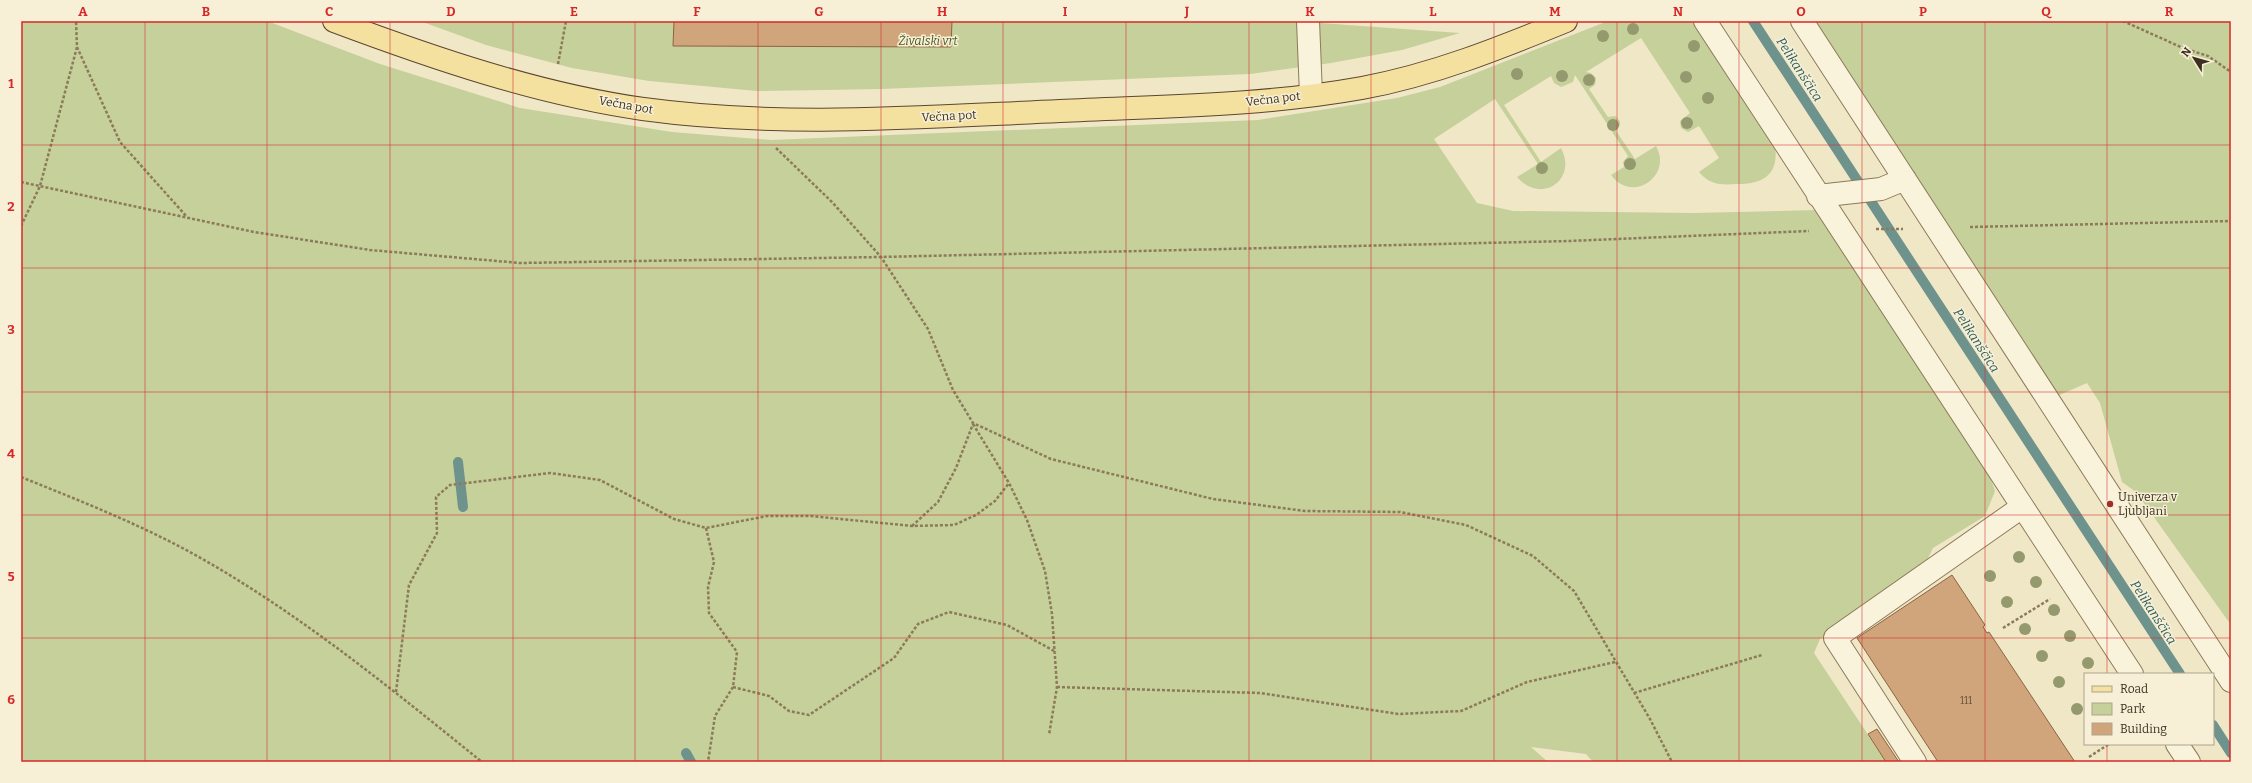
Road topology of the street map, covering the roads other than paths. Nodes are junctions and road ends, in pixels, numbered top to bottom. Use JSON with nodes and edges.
{"nodes":[{"id":1,"x":334,"y":21,"type":"edge"},
{"id":2,"x":1308,"y":21,"type":"edge"},
{"id":3,"x":1566,"y":21,"type":"edge"},
{"id":4,"x":1705,"y":21,"type":"edge"},
{"id":5,"x":1802,"y":21,"type":"edge"},
{"id":6,"x":1311,"y":95,"type":"junction"},
{"id":7,"x":1905,"y":179,"type":"junction"},
{"id":8,"x":1824,"y":195,"type":"junction"},
{"id":9,"x":2022,"y":507,"type":"junction"},
{"id":10,"x":2131,"y":673,"type":"edge"},
{"id":11,"x":2231,"y":681,"type":"edge"},
{"id":12,"x":2178,"y":745,"type":"edge"},
{"id":13,"x":1916,"y":762,"type":"edge"},
{"id":14,"x":2189,"y":762,"type":"edge"}],
"edges":[{"from":1,"to":6,"type":"main road","name":"Večna pot"},
{"from":2,"to":6,"type":"lane"},
{"from":3,"to":6,"type":"main road","name":"Večna pot"},
{"from":4,"to":8,"type":"lane"},
{"from":5,"to":7,"type":"lane"},
{"from":7,"to":8,"type":"lane"},
{"from":7,"to":11,"type":"lane"},
{"from":8,"to":9,"type":"lane"},
{"from":9,"to":10,"type":"lane"},
{"from":9,"to":13,"type":"lane"},
{"from":12,"to":14,"type":"lane"}]}
